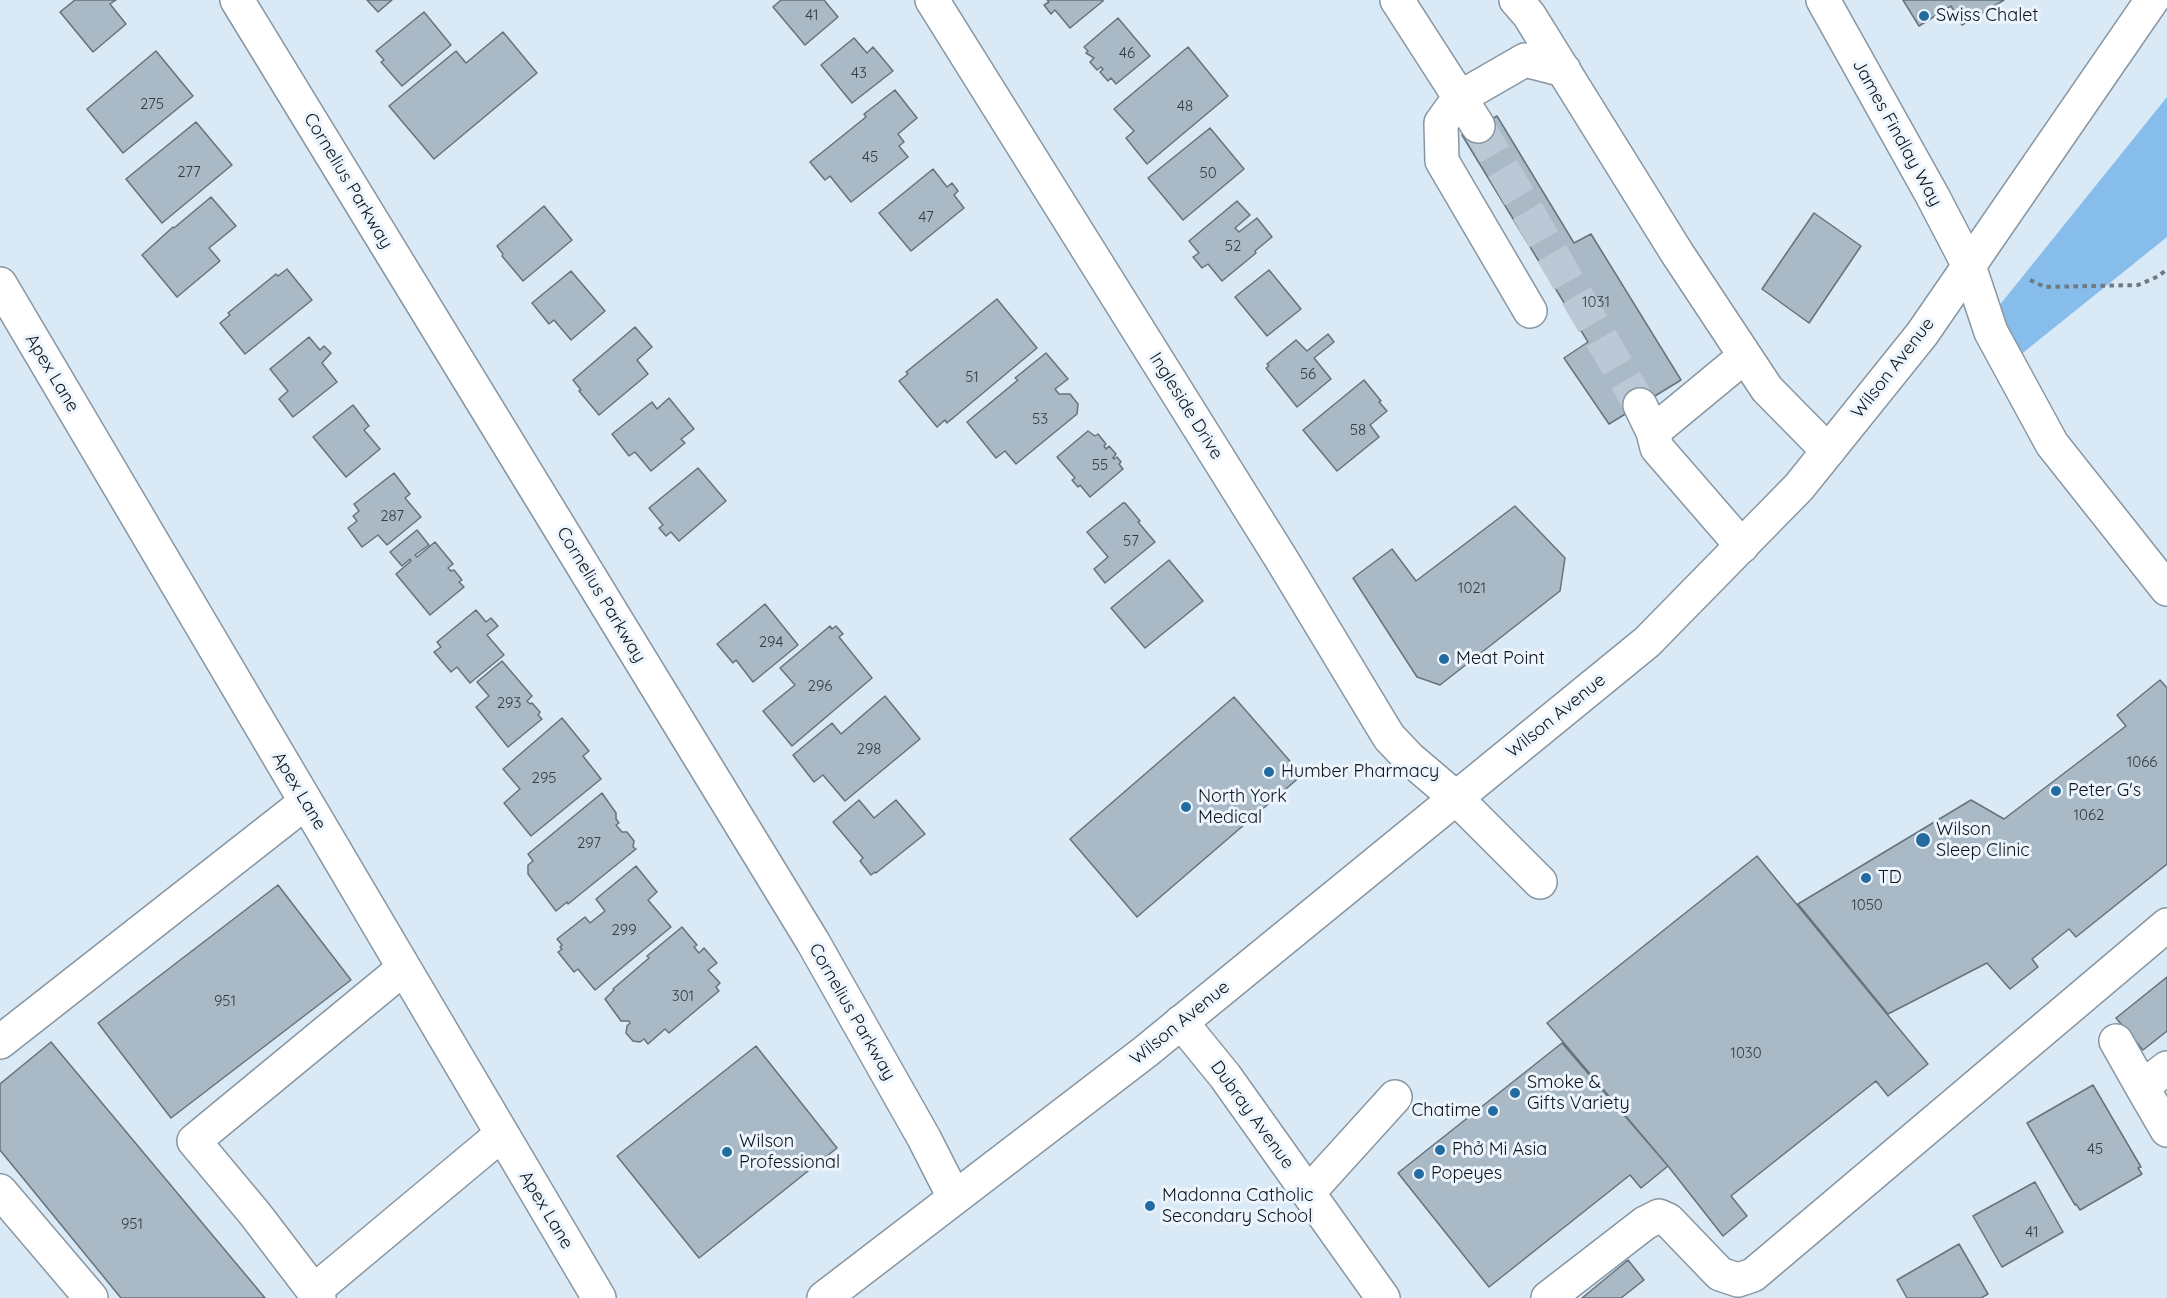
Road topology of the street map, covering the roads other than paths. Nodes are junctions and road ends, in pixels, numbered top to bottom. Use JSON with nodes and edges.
{"nodes":[{"id":1,"x":237,"y":0,"type":"edge"},
{"id":2,"x":932,"y":0,"type":"edge"},
{"id":3,"x":1397,"y":0,"type":"edge"},
{"id":4,"x":1516,"y":0,"type":"edge"},
{"id":5,"x":1823,"y":0,"type":"edge"},
{"id":6,"x":2152,"y":0,"type":"edge"},
{"id":7,"x":1564,"y":70,"type":"junction"},
{"id":8,"x":1460,"y":98,"type":"junction"},
{"id":9,"x":1478,"y":126,"type":"tunnel mouth"},
{"id":10,"x":1969,"y":266,"type":"junction"},
{"id":11,"x":0,"y":284,"type":"edge"},
{"id":12,"x":1530,"y":311,"type":"dead end"},
{"id":13,"x":1745,"y":356,"type":"junction"},
{"id":14,"x":1828,"y":451,"type":"junction"},
{"id":15,"x":1742,"y":546,"type":"junction"},
{"id":16,"x":2167,"y":589,"type":"edge"},
{"id":17,"x":1456,"y":798,"type":"junction"},
{"id":18,"x":306,"y":802,"type":"junction"},
{"id":19,"x":1540,"y":882,"type":"dead end"},
{"id":20,"x":2167,"y":926,"type":"edge"},
{"id":21,"x":404,"y":968,"type":"junction"},
{"id":22,"x":1181,"y":1022,"type":"junction"},
{"id":23,"x":2116,"y":1041,"type":"dead end"},
{"id":24,"x":0,"y":1042,"type":"edge"},
{"id":25,"x":2155,"y":1077,"type":"edge"},
{"id":26,"x":1395,"y":1097,"type":"dead end"},
{"id":27,"x":2167,"y":1130,"type":"edge"},
{"id":28,"x":502,"y":1134,"type":"junction"},
{"id":29,"x":0,"y":1191,"type":"edge"},
{"id":30,"x":1308,"y":1193,"type":"junction"},
{"id":31,"x":954,"y":1197,"type":"junction"},
{"id":32,"x":316,"y":1294,"type":"edge"},
{"id":33,"x":91,"y":1298,"type":"edge"},
{"id":34,"x":598,"y":1298,"type":"edge"},
{"id":35,"x":824,"y":1298,"type":"edge"},
{"id":36,"x":1383,"y":1298,"type":"edge"},
{"id":37,"x":1548,"y":1298,"type":"edge"}],
"edges":[{"from":1,"to":31,"type":"street","name":"Cornelius Parkway"},
{"from":2,"to":17,"type":"street","name":"Ingleside Drive"},
{"from":3,"to":8,"type":"street"},
{"from":4,"to":7,"type":"street"},
{"from":5,"to":10,"type":"street","name":"James Findlay Way"},
{"from":6,"to":10,"type":"street","name":"Wilson Avenue"},
{"from":7,"to":8,"type":"street"},
{"from":7,"to":13,"type":"street"},
{"from":8,"to":9,"type":"street"},
{"from":8,"to":12,"type":"street"},
{"from":10,"to":14,"type":"street","name":"Wilson Avenue"},
{"from":10,"to":16,"type":"street","name":"James Findlay Way"},
{"from":11,"to":18,"type":"street","name":"Apex Lane"},
{"from":13,"to":14,"type":"street"},
{"from":13,"to":15,"type":"street"},
{"from":14,"to":15,"type":"street","name":"Wilson Avenue"},
{"from":15,"to":17,"type":"street","name":"Wilson Avenue"},
{"from":17,"to":19,"type":"street","name":"Ingleside Drive"},
{"from":17,"to":22,"type":"street","name":"Wilson Avenue"},
{"from":18,"to":21,"type":"street","name":"Apex Lane"},
{"from":18,"to":24,"type":"street"},
{"from":20,"to":37,"type":"street"},
{"from":21,"to":28,"type":"street","name":"Apex Lane"},
{"from":21,"to":32,"type":"street"},
{"from":22,"to":30,"type":"street","name":"Dubray Avenue"},
{"from":22,"to":31,"type":"street","name":"Wilson Avenue"},
{"from":23,"to":25,"type":"street"},
{"from":25,"to":27,"type":"street"},
{"from":26,"to":30,"type":"street"},
{"from":28,"to":32,"type":"street"},
{"from":28,"to":34,"type":"street","name":"Apex Lane"},
{"from":29,"to":33,"type":"street"},
{"from":30,"to":36,"type":"street","name":"Dubray Avenue"},
{"from":31,"to":35,"type":"street","name":"Wilson Avenue"}]}
